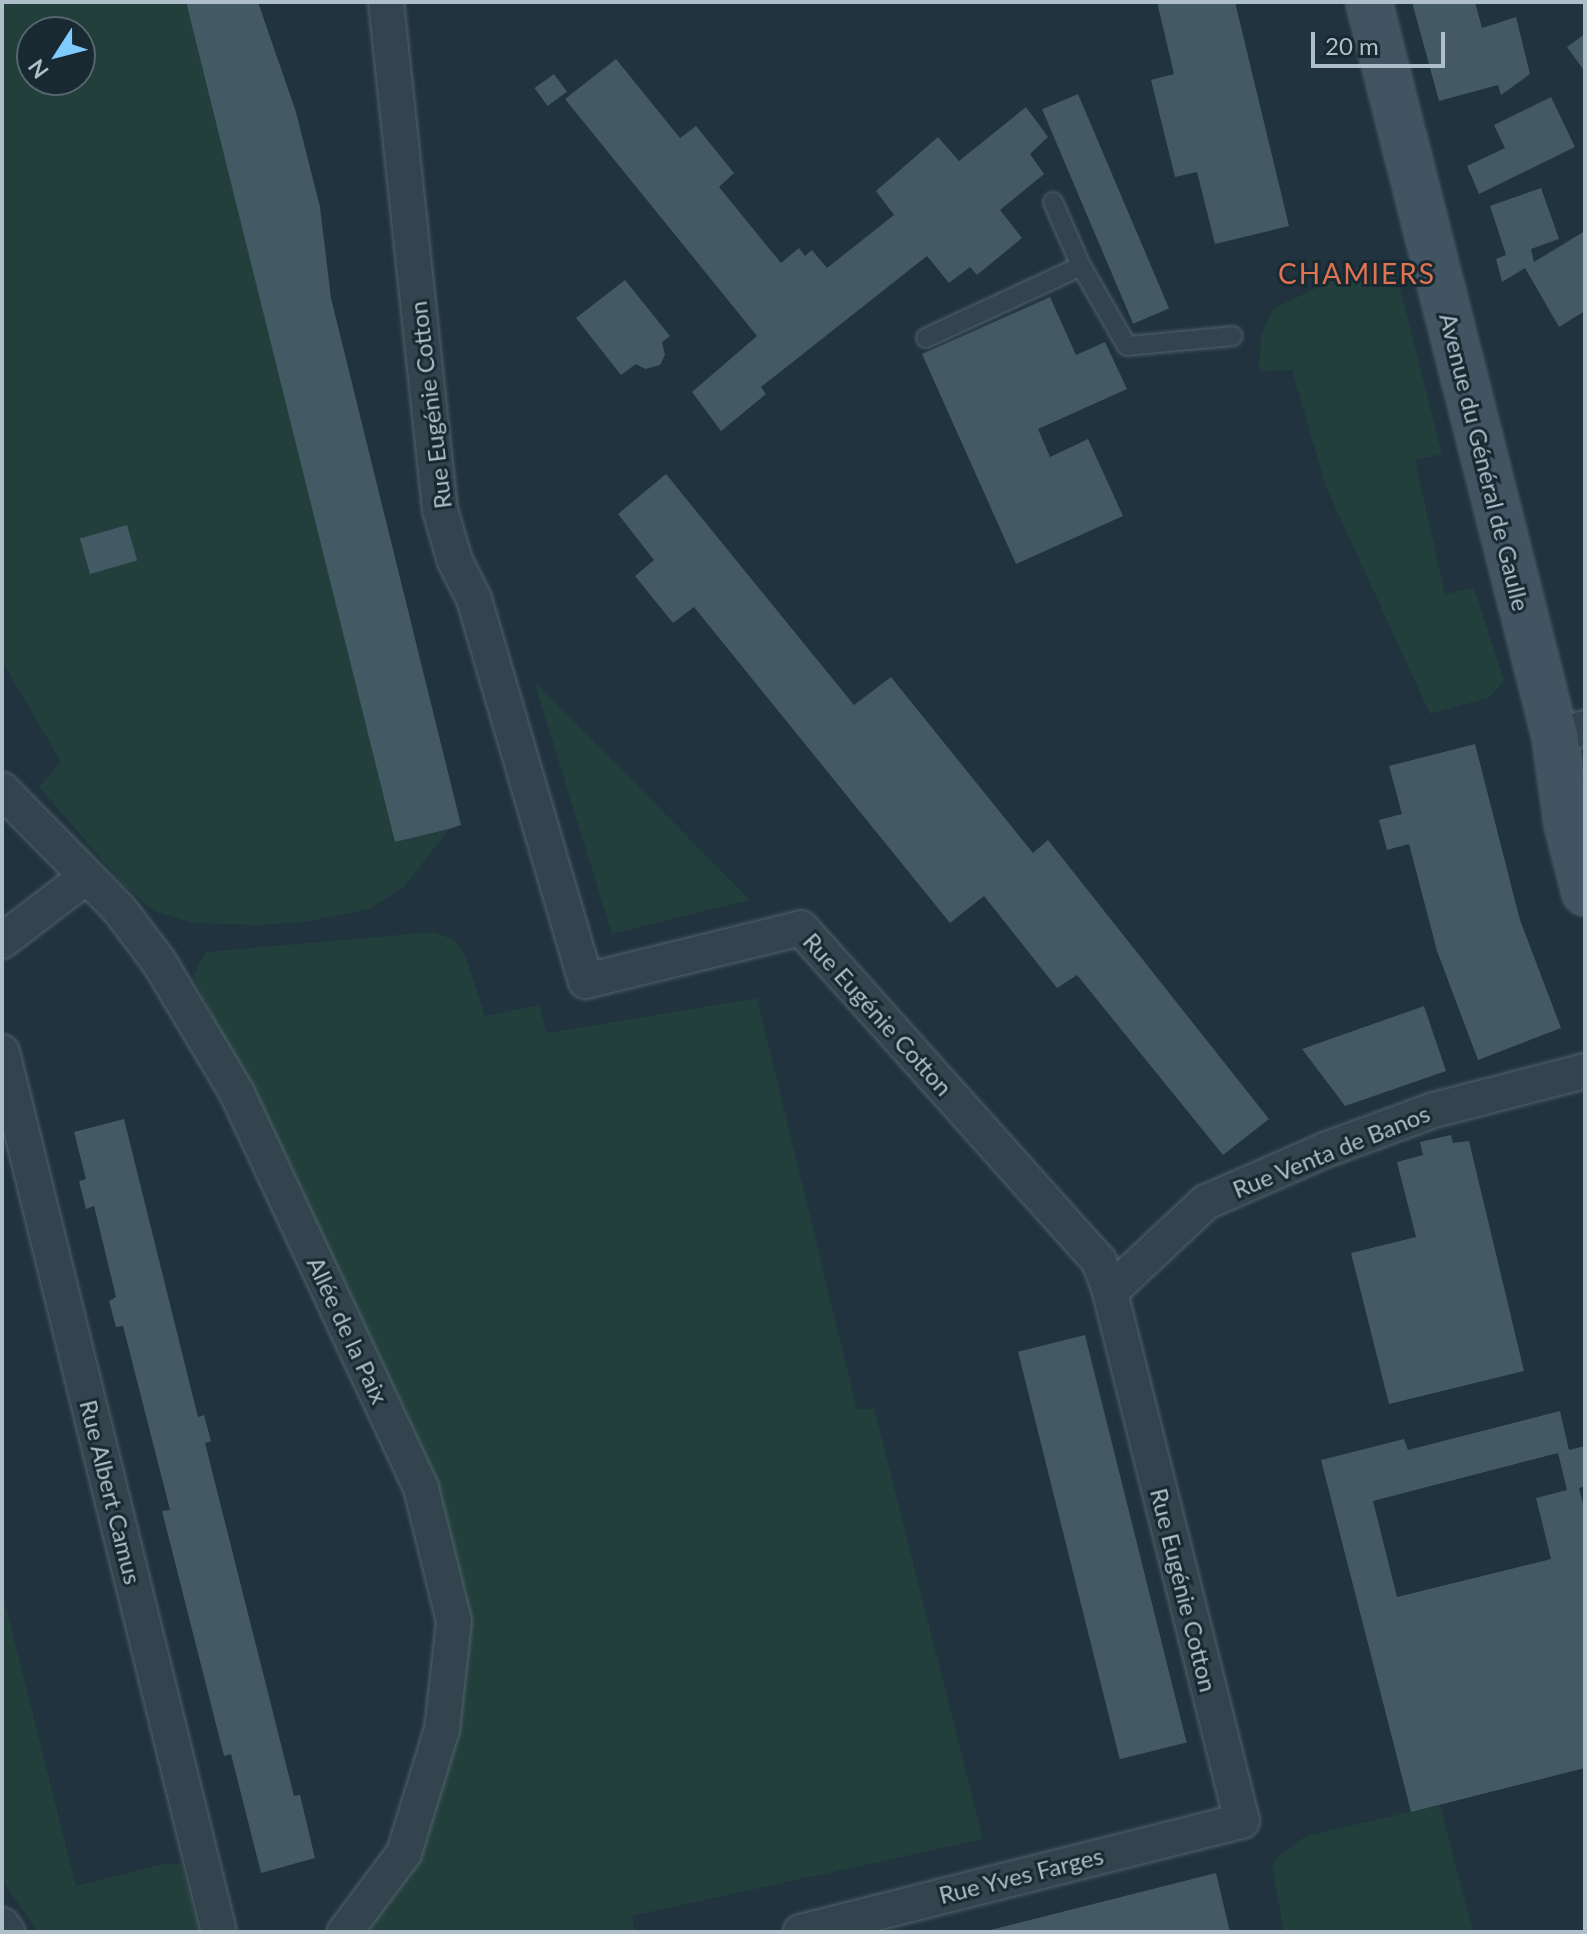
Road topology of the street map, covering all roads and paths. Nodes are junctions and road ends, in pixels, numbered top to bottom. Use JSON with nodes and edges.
{"nodes":[{"id":1,"x":386,"y":2,"type":"edge"},
{"id":2,"x":1369,"y":2,"type":"edge"},
{"id":3,"x":1053,"y":202,"type":"dead end"},
{"id":4,"x":1081,"y":266,"type":"junction"},
{"id":5,"x":1233,"y":336,"type":"dead end"},
{"id":6,"x":926,"y":338,"type":"dead end"},
{"id":7,"x":1570,"y":732,"type":"edge"},
{"id":8,"x":2,"y":790,"type":"edge"},
{"id":9,"x":1585,"y":805,"type":"edge"},
{"id":10,"x":86,"y":877,"type":"junction"},
{"id":11,"x":1585,"y":893,"type":"edge"},
{"id":12,"x":2,"y":941,"type":"edge"},
{"id":13,"x":2,"y":1052,"type":"edge"},
{"id":14,"x":1585,"y":1071,"type":"edge"},
{"id":15,"x":1110,"y":1292,"type":"junction"},
{"id":16,"x":1242,"y":1821,"type":"joint"},
{"id":17,"x":2,"y":1925,"type":"edge"},
{"id":18,"x":7,"y":1932,"type":"edge"},
{"id":19,"x":219,"y":1932,"type":"edge"},
{"id":20,"x":345,"y":1932,"type":"edge"},
{"id":21,"x":801,"y":1932,"type":"edge"}],
"edges":[{"from":1,"to":15,"type":"street","name":"Rue Eugénie Cotton"},
{"from":2,"to":7,"type":"main road","name":"Avenue du Général de Gaulle"},
{"from":3,"to":4,"type":"lane"},
{"from":4,"to":5,"type":"lane"},
{"from":4,"to":6,"type":"lane"},
{"from":7,"to":9,"type":"main road","name":"Avenue du Général de Gaulle"},
{"from":7,"to":11,"type":"main road","name":"Avenue du Général de Gaulle"},
{"from":8,"to":10,"type":"street","name":"Allée de la Paix"},
{"from":10,"to":12,"type":"street"},
{"from":10,"to":20,"type":"street","name":"Allée de la Paix"},
{"from":13,"to":19,"type":"street","name":"Rue Albert Camus"},
{"from":14,"to":15,"type":"street","name":"Rue Venta de Banos"},
{"from":15,"to":16,"type":"street","name":"Rue Eugénie Cotton"},
{"from":16,"to":21,"type":"street","name":"Rue Yves Farges"},
{"from":17,"to":18,"type":"street"}]}
